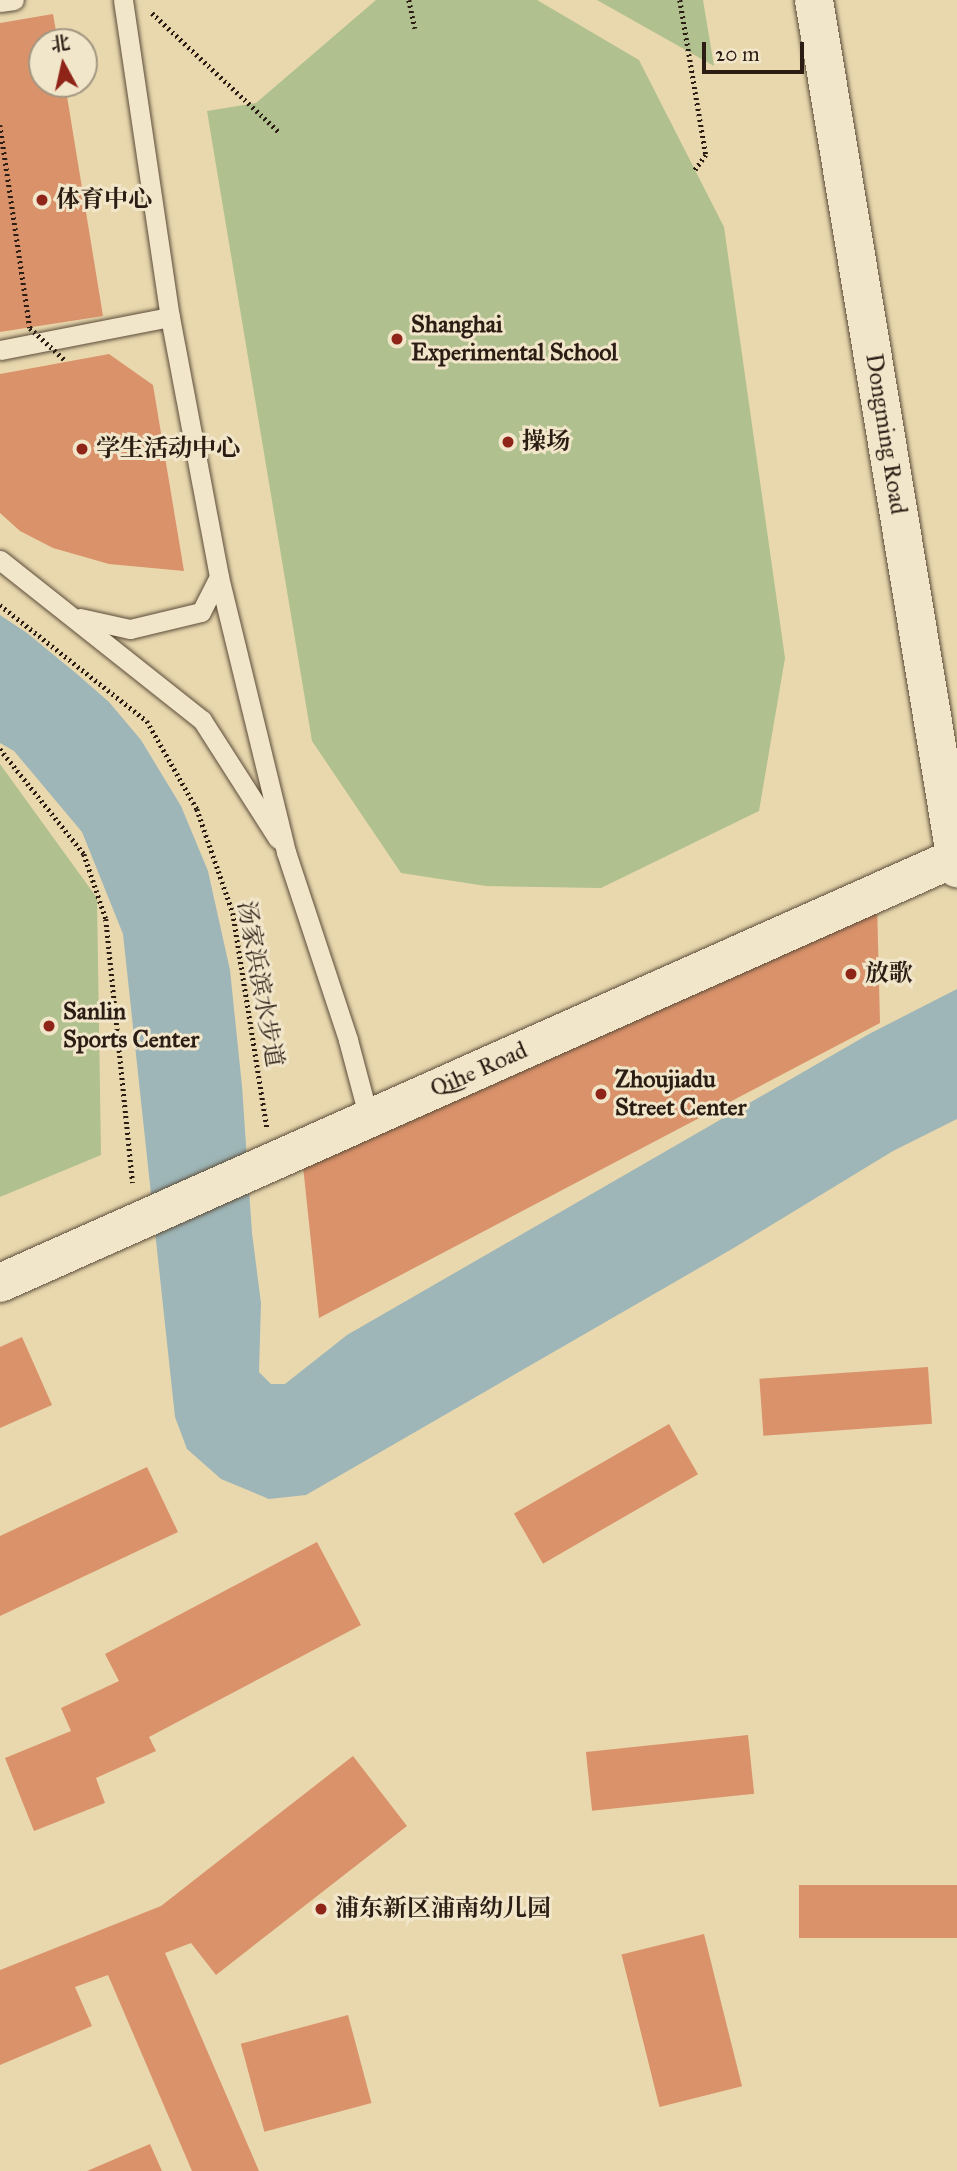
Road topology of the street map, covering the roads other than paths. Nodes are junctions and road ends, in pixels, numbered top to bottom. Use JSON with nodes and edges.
{"nodes":[{"id":1,"x":14,"y":0,"type":"edge"},
{"id":2,"x":123,"y":0,"type":"edge"},
{"id":3,"x":814,"y":0,"type":"edge"},
{"id":4,"x":0,"y":2,"type":"edge"},
{"id":5,"x":170,"y":317,"type":"junction"},
{"id":6,"x":0,"y":350,"type":"edge"},
{"id":7,"x":0,"y":561,"type":"edge"},
{"id":8,"x":219,"y":577,"type":"junction"},
{"id":9,"x":75,"y":617,"type":"junction"},
{"id":10,"x":286,"y":852,"type":"junction"},
{"id":11,"x":957,"y":861,"type":"edge"},
{"id":12,"x":369,"y":1119,"type":"junction"},
{"id":13,"x":0,"y":1283,"type":"edge"}],
"edges":[{"from":1,"to":4,"type":"lane"},
{"from":2,"to":5,"type":"lane"},
{"from":3,"to":11,"type":"street","name":"Dongming Road"},
{"from":5,"to":6,"type":"lane"},
{"from":5,"to":8,"type":"lane"},
{"from":7,"to":9,"type":"lane"},
{"from":8,"to":9,"type":"lane"},
{"from":8,"to":10,"type":"lane"},
{"from":9,"to":10,"type":"lane"},
{"from":10,"to":12,"type":"lane"},
{"from":11,"to":12,"type":"street","name":"Qihe Road"},
{"from":12,"to":13,"type":"street","name":"Qihe Road"}]}
